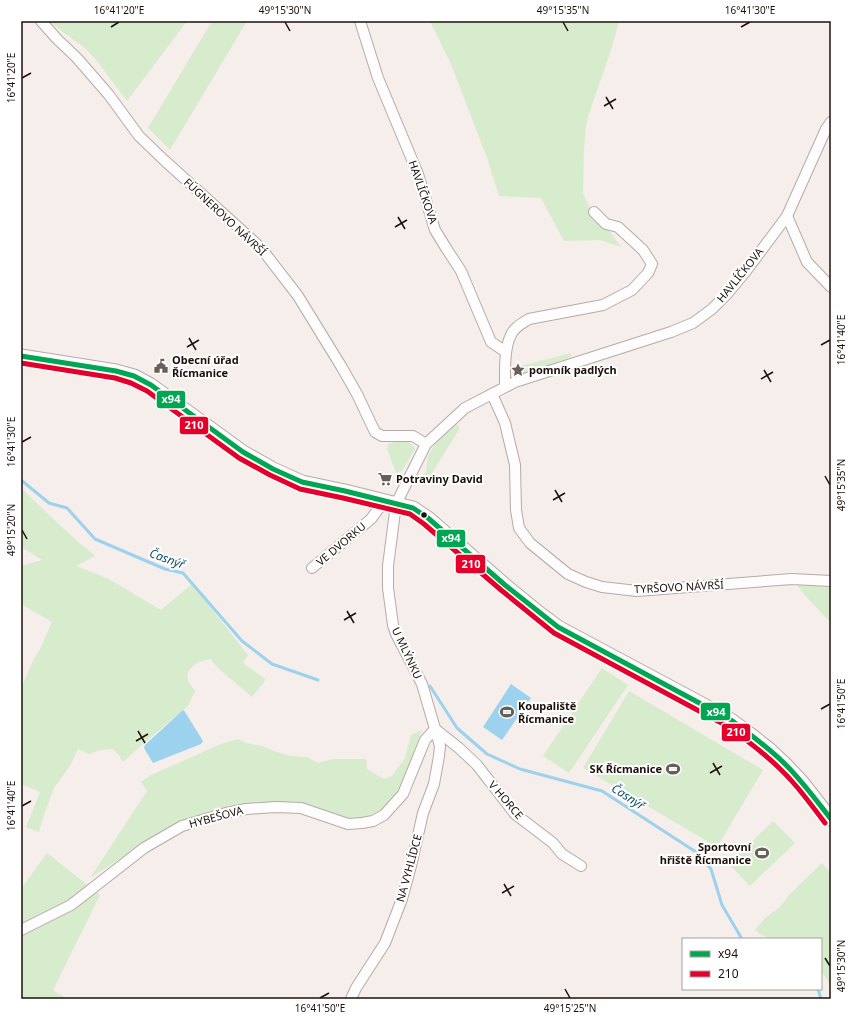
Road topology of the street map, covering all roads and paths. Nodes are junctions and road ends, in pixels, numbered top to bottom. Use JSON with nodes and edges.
{"nodes":[{"id":1,"x":40,"y":21,"type":"edge"},
{"id":2,"x":360,"y":21,"type":"edge"},
{"id":3,"x":831,"y":122,"type":"edge"},
{"id":4,"x":594,"y":212,"type":"dead end"},
{"id":5,"x":787,"y":216,"type":"junction"},
{"id":6,"x":831,"y":287,"type":"edge"},
{"id":7,"x":506,"y":352,"type":"junction"},
{"id":8,"x":21,"y":356,"type":"edge"},
{"id":9,"x":505,"y":387,"type":"junction"},
{"id":10,"x":492,"y":394,"type":"junction"},
{"id":11,"x":426,"y":444,"type":"junction"},
{"id":12,"x":390,"y":502,"type":"junction"},
{"id":13,"x":312,"y":568,"type":"dead end"},
{"id":14,"x":831,"y":581,"type":"edge"},
{"id":15,"x":435,"y":729,"type":"junction"},
{"id":16,"x":831,"y":819,"type":"edge"},
{"id":17,"x":581,"y":866,"type":"dead end"},
{"id":18,"x":21,"y":930,"type":"edge"},
{"id":19,"x":351,"y":999,"type":"edge"}],
"edges":[{"from":1,"to":11,"type":"street","name":"FÜGNEROVO NÁVRŠÍ"},
{"from":2,"to":7,"type":"street","name":"HAVLÍČKOVA"},
{"from":3,"to":5,"type":"street","name":"HAVLÍČKOVA"},
{"from":4,"to":7,"type":"street"},
{"from":5,"to":6,"type":"street"},
{"from":5,"to":9,"type":"street","name":"HAVLÍČKOVA"},
{"from":7,"to":9,"type":"street"},
{"from":8,"to":12,"type":"main road"},
{"from":9,"to":10,"type":"street","name":"HAVLÍČKOVA"},
{"from":10,"to":11,"type":"street","name":"HAVLÍČKOVA"},
{"from":10,"to":14,"type":"street","name":"TYRŠOVO NÁVRŠÍ"},
{"from":11,"to":12,"type":"street"},
{"from":12,"to":13,"type":"street","name":"VE DVORKU"},
{"from":12,"to":15,"type":"street","name":"U MLÝNKU"},
{"from":12,"to":16,"type":"main road"},
{"from":15,"to":17,"type":"street","name":"V HORCE"},
{"from":15,"to":18,"type":"street","name":"HYBEŠOVA"},
{"from":15,"to":19,"type":"street","name":"NA VYHLÍDCE"}]}
